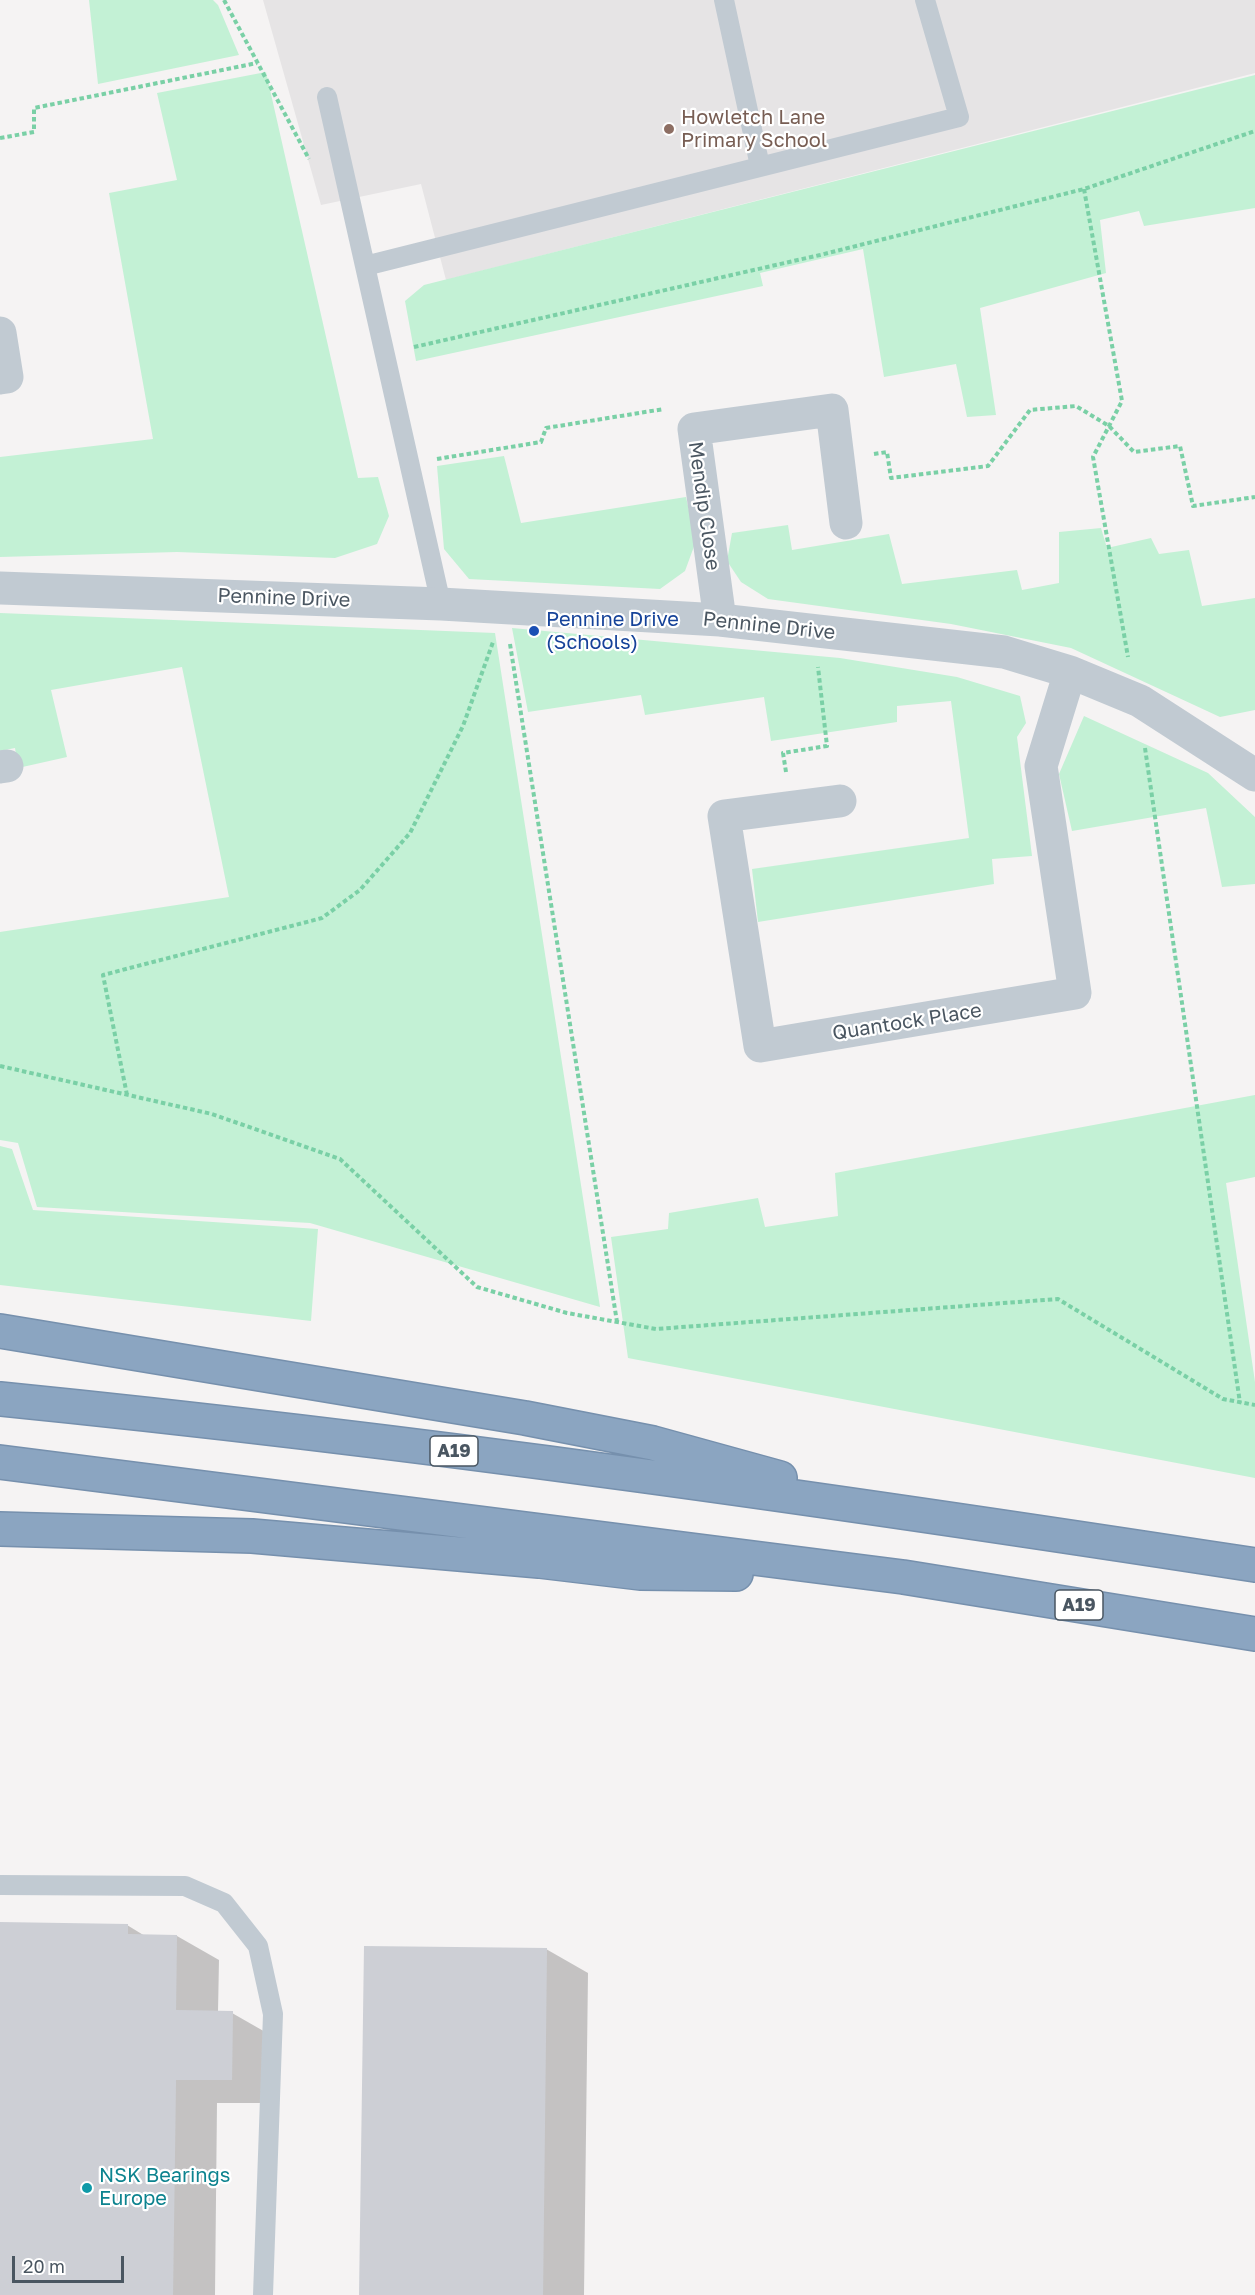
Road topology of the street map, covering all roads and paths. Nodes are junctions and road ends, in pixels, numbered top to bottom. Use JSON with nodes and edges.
{"nodes":[{"id":1,"x":224,"y":0,"type":"edge"},
{"id":2,"x":724,"y":0,"type":"edge"},
{"id":3,"x":925,"y":0,"type":"edge"},
{"id":4,"x":257,"y":63,"type":"junction"},
{"id":5,"x":327,"y":97,"type":"dead end"},
{"id":6,"x":1255,"y":131,"type":"edge"},
{"id":7,"x":0,"y":138,"type":"edge"},
{"id":8,"x":310,"y":160,"type":"dead end"},
{"id":9,"x":760,"y":166,"type":"junction"},
{"id":10,"x":1084,"y":189,"type":"junction"},
{"id":11,"x":365,"y":266,"type":"junction"},
{"id":12,"x":0,"y":333,"type":"edge"},
{"id":13,"x":385,"y":354,"type":"junction"},
{"id":14,"x":0,"y":378,"type":"edge"},
{"id":15,"x":694,"y":429,"type":"junction"},
{"id":16,"x":838,"y":459,"type":"junction"},
{"id":17,"x":409,"y":463,"type":"junction"},
{"id":18,"x":1255,"y":497,"type":"edge"},
{"id":19,"x":846,"y":523,"type":"dead end"},
{"id":20,"x":0,"y":588,"type":"edge"},
{"id":21,"x":441,"y":604,"type":"junction"},
{"id":22,"x":505,"y":608,"type":"junction"},
{"id":23,"x":720,"y":620,"type":"junction"},
{"id":24,"x":814,"y":631,"type":"junction"},
{"id":25,"x":1129,"y":663,"type":"dead end"},
{"id":26,"x":1070,"y":672,"type":"junction"},
{"id":27,"x":1143,"y":738,"type":"dead end"},
{"id":28,"x":1254,"y":773,"type":"edge"},
{"id":29,"x":840,"y":801,"type":"dead end"},
{"id":30,"x":791,"y":807,"type":"junction"},
{"id":31,"x":0,"y":1066,"type":"edge"},
{"id":32,"x":127,"y":1095,"type":"junction"},
{"id":33,"x":616,"y":1322,"type":"junction"},
{"id":34,"x":0,"y":1331,"type":"edge"},
{"id":35,"x":0,"y":1398,"type":"edge"},
{"id":36,"x":1240,"y":1402,"type":"junction"},
{"id":37,"x":1255,"y":1405,"type":"edge"},
{"id":38,"x":0,"y":1462,"type":"edge"},
{"id":39,"x":906,"y":1512,"type":"junction"},
{"id":40,"x":0,"y":1529,"type":"edge"},
{"id":41,"x":1255,"y":1565,"type":"edge"},
{"id":42,"x":903,"y":1577,"type":"junction"},
{"id":43,"x":1255,"y":1634,"type":"edge"},
{"id":44,"x":0,"y":1885,"type":"edge"},
{"id":45,"x":263,"y":2295,"type":"edge"}],
"edges":[{"from":1,"to":4,"type":"path"},
{"from":2,"to":9,"type":"lane"},
{"from":3,"to":9,"type":"lane"},
{"from":4,"to":7,"type":"path"},
{"from":4,"to":8,"type":"path"},
{"from":5,"to":11,"type":"lane"},
{"from":6,"to":10,"type":"path"},
{"from":9,"to":11,"type":"lane"},
{"from":10,"to":13,"type":"path"},
{"from":10,"to":25,"type":"path"},
{"from":11,"to":13,"type":"lane"},
{"from":12,"to":14,"type":"street"},
{"from":13,"to":17,"type":"lane"},
{"from":15,"to":16,"type":"street","name":"Mendip Close"},
{"from":15,"to":17,"type":"path"},
{"from":15,"to":23,"type":"street","name":"Mendip Close"},
{"from":16,"to":18,"type":"path"},
{"from":16,"to":19,"type":"street","name":"Mendip Close"},
{"from":17,"to":21,"type":"lane"},
{"from":20,"to":21,"type":"street","name":"Pennine Drive"},
{"from":21,"to":22,"type":"street","name":"Pennine Drive"},
{"from":22,"to":23,"type":"street","name":"Pennine Drive"},
{"from":22,"to":32,"type":"path"},
{"from":22,"to":33,"type":"path"},
{"from":23,"to":24,"type":"street","name":"Pennine Drive"},
{"from":24,"to":26,"type":"street","name":"Pennine Drive"},
{"from":24,"to":30,"type":"path"},
{"from":26,"to":28,"type":"street","name":"Pennine Drive"},
{"from":26,"to":30,"type":"street","name":"Quantock Place"},
{"from":27,"to":36,"type":"path"},
{"from":29,"to":30,"type":"street","name":"Quantock Place"},
{"from":31,"to":32,"type":"path"},
{"from":32,"to":33,"type":"path"},
{"from":33,"to":36,"type":"path"},
{"from":34,"to":39,"type":"highway"},
{"from":35,"to":39,"type":"highway","number":"A19"},
{"from":36,"to":37,"type":"path"},
{"from":38,"to":42,"type":"highway","number":"A19"},
{"from":39,"to":41,"type":"highway","number":"A19"},
{"from":40,"to":42,"type":"highway"},
{"from":42,"to":43,"type":"highway","number":"A19"},
{"from":44,"to":45,"type":"lane"}]}
